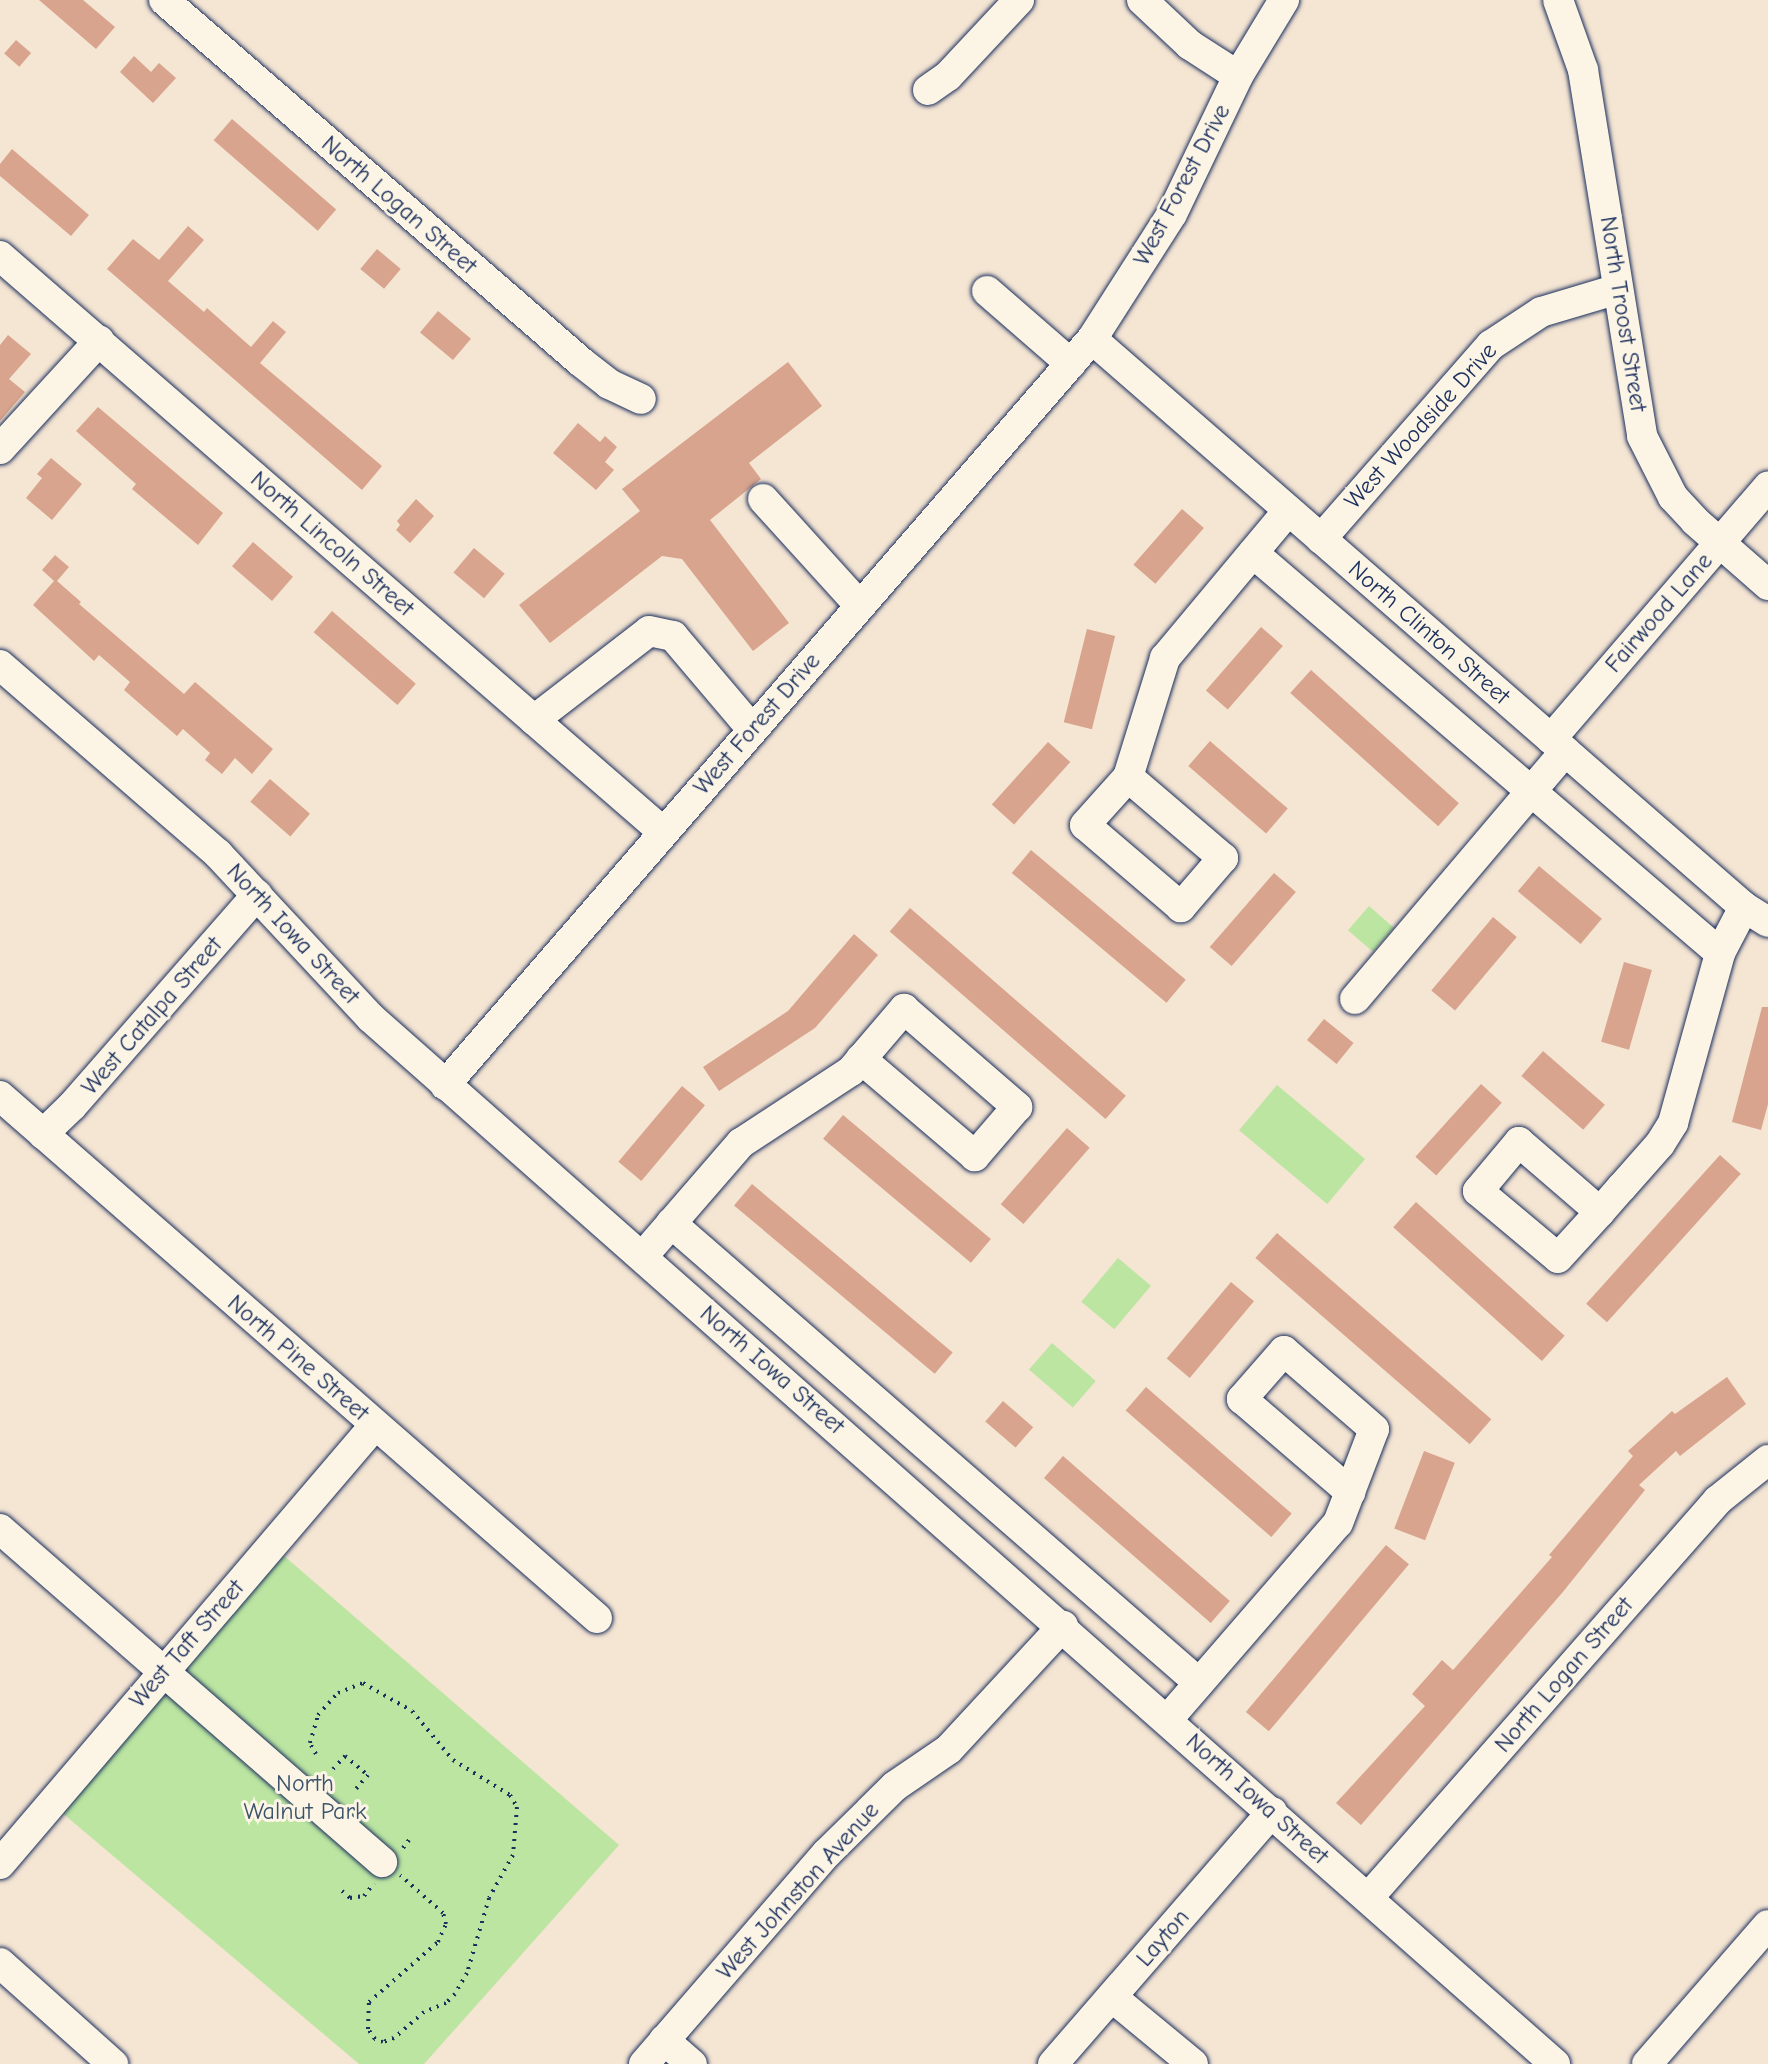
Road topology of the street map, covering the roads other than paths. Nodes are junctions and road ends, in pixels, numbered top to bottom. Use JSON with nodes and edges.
{"nodes":[{"id":1,"x":164,"y":0,"type":"edge"},
{"id":2,"x":1019,"y":0,"type":"edge"},
{"id":3,"x":1142,"y":0,"type":"edge"},
{"id":4,"x":1284,"y":0,"type":"edge"},
{"id":5,"x":1558,"y":0,"type":"edge"},
{"id":6,"x":1238,"y":76,"type":"junction"},
{"id":7,"x":928,"y":90,"type":"dead end"},
{"id":8,"x":0,"y":256,"type":"edge"},
{"id":9,"x":1618,"y":289,"type":"junction"},
{"id":10,"x":987,"y":291,"type":"dead end"},
{"id":11,"x":1092,"y":339,"type":"junction"},
{"id":12,"x":99,"y":341,"type":"junction"},
{"id":13,"x":1071,"y":364,"type":"junction"},
{"id":14,"x":641,"y":399,"type":"dead end"},
{"id":15,"x":0,"y":449,"type":"edge"},
{"id":16,"x":1768,"y":487,"type":"edge"},
{"id":17,"x":763,"y":499,"type":"dead end"},
{"id":18,"x":1288,"y":511,"type":"junction"},
{"id":19,"x":1321,"y":539,"type":"junction"},
{"id":20,"x":1720,"y":543,"type":"junction"},
{"id":21,"x":1253,"y":553,"type":"junction"},
{"id":22,"x":1768,"y":585,"type":"edge"},
{"id":23,"x":860,"y":606,"type":"junction"},
{"id":24,"x":0,"y":665,"type":"edge"},
{"id":25,"x":534,"y":720,"type":"junction"},
{"id":26,"x":752,"y":729,"type":"junction"},
{"id":27,"x":1558,"y":745,"type":"junction"},
{"id":28,"x":1128,"y":777,"type":"junction"},
{"id":29,"x":1530,"y":793,"type":"junction"},
{"id":30,"x":663,"y":832,"type":"junction"},
{"id":31,"x":257,"y":895,"type":"junction"},
{"id":32,"x":1756,"y":914,"type":"edge"},
{"id":33,"x":1720,"y":953,"type":"junction"},
{"id":34,"x":1355,"y":999,"type":"dead end"},
{"id":35,"x":861,"y":1059,"type":"junction"},
{"id":36,"x":445,"y":1085,"type":"junction"},
{"id":37,"x":0,"y":1096,"type":"edge"},
{"id":38,"x":43,"y":1134,"type":"junction"},
{"id":39,"x":1600,"y":1212,"type":"dead end"},
{"id":40,"x":671,"y":1223,"type":"junction"},
{"id":41,"x":643,"y":1256,"type":"junction"},
{"id":42,"x":375,"y":1425,"type":"junction"},
{"id":43,"x":1768,"y":1460,"type":"edge"},
{"id":44,"x":1350,"y":1492,"type":"junction"},
{"id":45,"x":0,"y":1529,"type":"edge"},
{"id":46,"x":597,"y":1618,"type":"dead end"},
{"id":47,"x":1063,"y":1626,"type":"junction"},
{"id":48,"x":164,"y":1673,"type":"junction"},
{"id":49,"x":1199,"y":1683,"type":"junction"},
{"id":50,"x":1168,"y":1719,"type":"junction"},
{"id":51,"x":1272,"y":1812,"type":"junction"},
{"id":52,"x":382,"y":1862,"type":"road end"},
{"id":53,"x":0,"y":1864,"type":"edge"},
{"id":54,"x":1368,"y":1898,"type":"junction"},
{"id":55,"x":1768,"y":1925,"type":"edge"},
{"id":56,"x":0,"y":1963,"type":"edge"},
{"id":57,"x":1112,"y":1997,"type":"junction"},
{"id":58,"x":664,"y":2040,"type":"junction"},
{"id":59,"x":113,"y":2064,"type":"edge"},
{"id":60,"x":644,"y":2064,"type":"edge"},
{"id":61,"x":692,"y":2064,"type":"edge"},
{"id":62,"x":1053,"y":2064,"type":"edge"},
{"id":63,"x":1193,"y":2064,"type":"edge"},
{"id":64,"x":1555,"y":2064,"type":"edge"},
{"id":65,"x":1647,"y":2064,"type":"edge"}],
"edges":[{"from":1,"to":14,"type":"street","name":"North Logan Street"},
{"from":2,"to":7,"type":"street"},
{"from":3,"to":6,"type":"street"},
{"from":4,"to":6,"type":"street","name":"West Forest Drive"},
{"from":5,"to":9,"type":"street","name":"North Troost Street"},
{"from":6,"to":11,"type":"street","name":"West Forest Drive"},
{"from":8,"to":12,"type":"street","name":"North Lincoln Street"},
{"from":9,"to":19,"type":"street","name":"West Woodside Drive"},
{"from":9,"to":20,"type":"street","name":"North Troost Street"},
{"from":10,"to":13,"type":"street"},
{"from":11,"to":13,"type":"street","name":"West Forest Drive"},
{"from":11,"to":18,"type":"street","name":"North Clinton Street"},
{"from":12,"to":15,"type":"street"},
{"from":12,"to":25,"type":"street","name":"North Lincoln Street"},
{"from":13,"to":23,"type":"street","name":"West Forest Drive"},
{"from":16,"to":20,"type":"street","name":"Fairwood Lane"},
{"from":17,"to":23,"type":"street"},
{"from":18,"to":19,"type":"street","name":"North Clinton Street"},
{"from":18,"to":21,"type":"street"},
{"from":19,"to":27,"type":"street","name":"North Clinton Street"},
{"from":20,"to":22,"type":"street","name":"North Troost Street"},
{"from":20,"to":27,"type":"street","name":"Fairwood Lane"},
{"from":21,"to":28,"type":"street"},
{"from":21,"to":29,"type":"street"},
{"from":23,"to":26,"type":"street","name":"West Forest Drive"},
{"from":24,"to":31,"type":"street","name":"North Iowa Street"},
{"from":25,"to":26,"type":"street"},
{"from":25,"to":30,"type":"street","name":"North Lincoln Street"},
{"from":26,"to":30,"type":"street","name":"West Forest Drive"},
{"from":27,"to":29,"type":"street","name":"Fairwood Lane"},
{"from":27,"to":32,"type":"street","name":"North Clinton Street"},
{"from":28,"to":28,"type":"street"},
{"from":29,"to":33,"type":"street"},
{"from":29,"to":34,"type":"street","name":"Fairwood Lane"},
{"from":30,"to":36,"type":"street","name":"West Forest Drive"},
{"from":31,"to":36,"type":"street","name":"North Iowa Street"},
{"from":31,"to":38,"type":"street","name":"West Catalpa Street"},
{"from":32,"to":33,"type":"street"},
{"from":33,"to":39,"type":"street"},
{"from":35,"to":35,"type":"street"},
{"from":35,"to":40,"type":"street"},
{"from":36,"to":41,"type":"street","name":"North Iowa Street"},
{"from":37,"to":38,"type":"street","name":"North Pine Street"},
{"from":38,"to":42,"type":"street","name":"North Pine Street"},
{"from":40,"to":41,"type":"street"},
{"from":40,"to":49,"type":"street"},
{"from":41,"to":47,"type":"street","name":"North Iowa Street"},
{"from":42,"to":46,"type":"street","name":"North Pine Street"},
{"from":42,"to":48,"type":"street","name":"West Taft Street"},
{"from":43,"to":54,"type":"street","name":"North Logan Street"},
{"from":44,"to":44,"type":"street"},
{"from":44,"to":49,"type":"street"},
{"from":45,"to":48,"type":"street"},
{"from":47,"to":50,"type":"street","name":"North Iowa Street"},
{"from":47,"to":58,"type":"street","name":"West Johnston Avenue"},
{"from":48,"to":52,"type":"street"},
{"from":48,"to":53,"type":"street","name":"West Taft Street"},
{"from":49,"to":50,"type":"street"},
{"from":50,"to":51,"type":"street","name":"North Iowa Street"},
{"from":51,"to":54,"type":"street","name":"North Iowa Street"},
{"from":51,"to":57,"type":"street","name":"Layton"},
{"from":54,"to":64,"type":"street","name":"North Iowa Street"},
{"from":55,"to":65,"type":"street"},
{"from":56,"to":59,"type":"street"},
{"from":57,"to":62,"type":"street","name":"Layton"},
{"from":57,"to":63,"type":"street"},
{"from":58,"to":60,"type":"street","name":"West Johnston Avenue"},
{"from":58,"to":61,"type":"street"}]}
